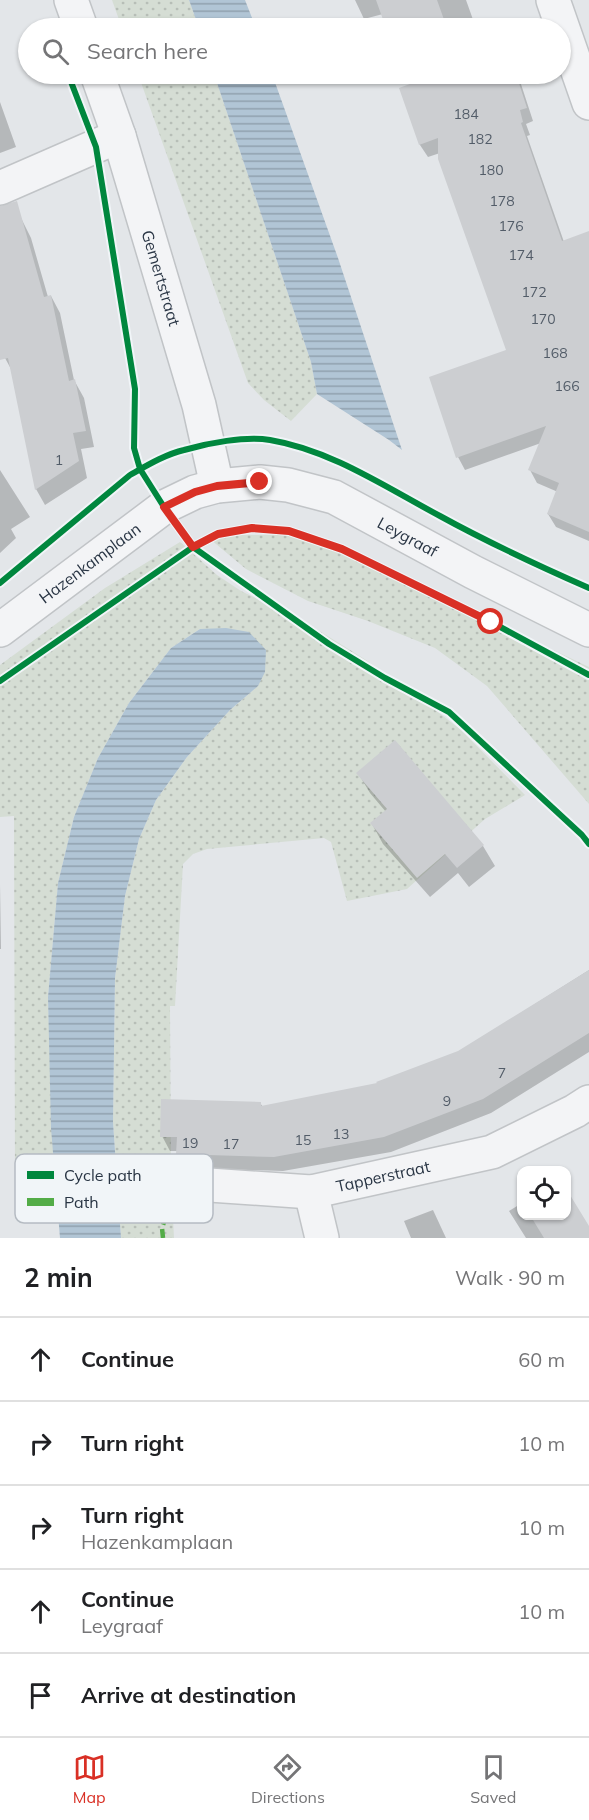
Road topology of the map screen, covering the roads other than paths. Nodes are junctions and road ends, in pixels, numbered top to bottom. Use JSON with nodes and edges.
{"nodes":[{"id":1,"x":71,"y":0,"type":"edge"},
{"id":2,"x":553,"y":0,"type":"edge"},
{"id":3,"x":77,"y":18,"type":"edge"},
{"id":4,"x":559,"y":18,"type":"edge"},
{"id":5,"x":571,"y":52,"type":"edge"},
{"id":6,"x":101,"y":84,"type":"edge"},
{"id":7,"x":589,"y":103,"type":"edge"},
{"id":8,"x":119,"y":136,"type":"junction"},
{"id":9,"x":0,"y":188,"type":"edge"},
{"id":10,"x":217,"y":486,"type":"junction"},
{"id":11,"x":0,"y":630,"type":"edge"},
{"id":12,"x":589,"y":630,"type":"edge"},
{"id":13,"x":584,"y":1116,"type":"edge"},
{"id":14,"x":213,"y":1185,"type":"edge"},
{"id":15,"x":311,"y":1192,"type":"junction"},
{"id":16,"x":321,"y":1238,"type":"edge"}],
"edges":[{"from":1,"to":3,"type":"street"},
{"from":2,"to":4,"type":"street"},
{"from":5,"to":7,"type":"street"},
{"from":6,"to":8,"type":"street","name":"Gemertstraat"},
{"from":8,"to":9,"type":"street"},
{"from":8,"to":10,"type":"street","name":"Gemertstraat"},
{"from":10,"to":11,"type":"street","name":"Hazenkamplaan"},
{"from":10,"to":12,"type":"street","name":"Leygraaf"},
{"from":13,"to":15,"type":"street","name":"Tapperstraat"},
{"from":14,"to":15,"type":"street","name":"Tapperstraat"},
{"from":15,"to":16,"type":"street"}]}
